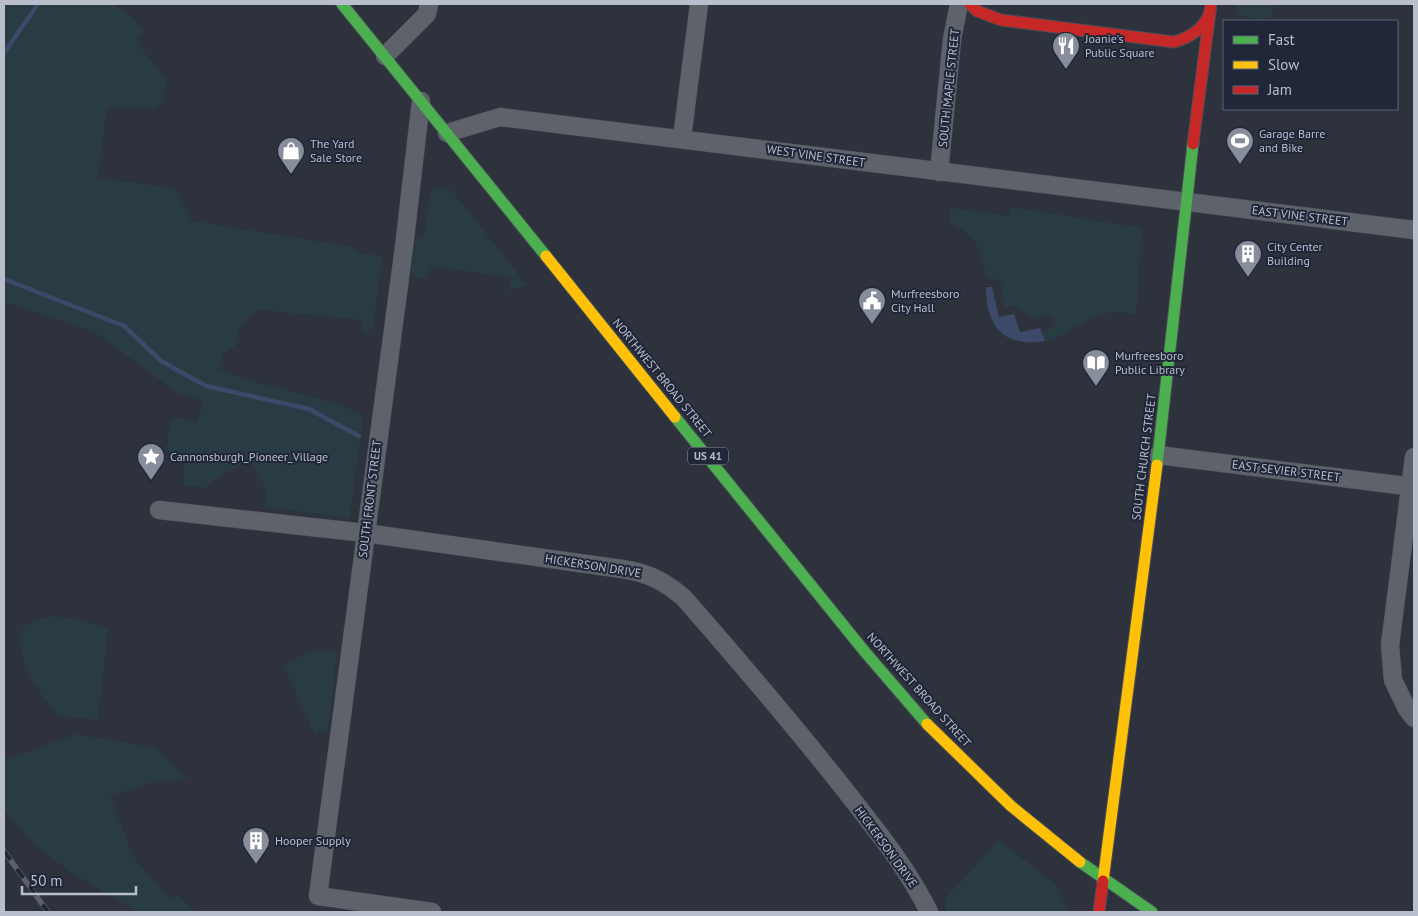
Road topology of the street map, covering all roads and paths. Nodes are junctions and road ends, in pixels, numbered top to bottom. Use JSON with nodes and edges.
{"nodes":[{"id":1,"x":342,"y":4,"type":"edge"},
{"id":2,"x":429,"y":4,"type":"edge"},
{"id":3,"x":699,"y":4,"type":"edge"},
{"id":4,"x":959,"y":4,"type":"edge"},
{"id":5,"x":970,"y":4,"type":"edge"},
{"id":6,"x":1211,"y":5,"type":"edge"},
{"id":7,"x":385,"y":56,"type":"junction"},
{"id":8,"x":421,"y":101,"type":"junction"},
{"id":9,"x":447,"y":133,"type":"junction"},
{"id":10,"x":682,"y":138,"type":"junction"},
{"id":11,"x":939,"y":172,"type":"junction"},
{"id":12,"x":1186,"y":202,"type":"junction"},
{"id":13,"x":1414,"y":230,"type":"edge"},
{"id":14,"x":1158,"y":455,"type":"junction"},
{"id":15,"x":1414,"y":457,"type":"edge"},
{"id":16,"x":1412,"y":487,"type":"edge"},
{"id":17,"x":159,"y":510,"type":"dead end"},
{"id":18,"x":365,"y":533,"type":"junction"},
{"id":19,"x":1414,"y":718,"type":"edge"},
{"id":20,"x":1103,"y":881,"type":"junction"},
{"id":21,"x":432,"y":912,"type":"edge"},
{"id":22,"x":929,"y":912,"type":"edge"},
{"id":23,"x":1099,"y":912,"type":"edge"},
{"id":24,"x":1152,"y":912,"type":"edge"}],
"edges":[{"from":1,"to":7,"type":"main road","name":"NORTHWEST BROAD STREET","number":"US 41"},
{"from":2,"to":7,"type":"street"},
{"from":3,"to":10,"type":"street"},
{"from":4,"to":11,"type":"street","name":"SOUTH MAPLE STREET"},
{"from":5,"to":6,"type":"main road"},
{"from":6,"to":12,"type":"main road","name":"SOUTH CHURCH STREET"},
{"from":7,"to":8,"type":"main road","name":"NORTHWEST BROAD STREET","number":"US 41"},
{"from":8,"to":9,"type":"main road","name":"NORTHWEST BROAD STREET","number":"US 41"},
{"from":8,"to":18,"type":"street","name":"SOUTH FRONT STREET"},
{"from":9,"to":10,"type":"street","name":"WEST VINE STREET"},
{"from":9,"to":20,"type":"main road","name":"NORTHWEST BROAD STREET","number":"US 41"},
{"from":10,"to":11,"type":"street","name":"WEST VINE STREET"},
{"from":11,"to":12,"type":"street","name":"WEST VINE STREET"},
{"from":12,"to":13,"type":"street","name":"EAST VINE STREET"},
{"from":12,"to":14,"type":"main road","name":"SOUTH CHURCH STREET"},
{"from":14,"to":16,"type":"street","name":"EAST SEVIER STREET"},
{"from":14,"to":20,"type":"main road","name":"SOUTH CHURCH STREET"},
{"from":15,"to":16,"type":"street"},
{"from":16,"to":19,"type":"street"},
{"from":17,"to":18,"type":"street","name":"HICKERSON DRIVE"},
{"from":18,"to":21,"type":"street","name":"SOUTH FRONT STREET"},
{"from":18,"to":22,"type":"street","name":"HICKERSON DRIVE"},
{"from":20,"to":23,"type":"main road","name":"SOUTH CHURCH STREET"},
{"from":20,"to":24,"type":"main road","number":"US 41"}]}
